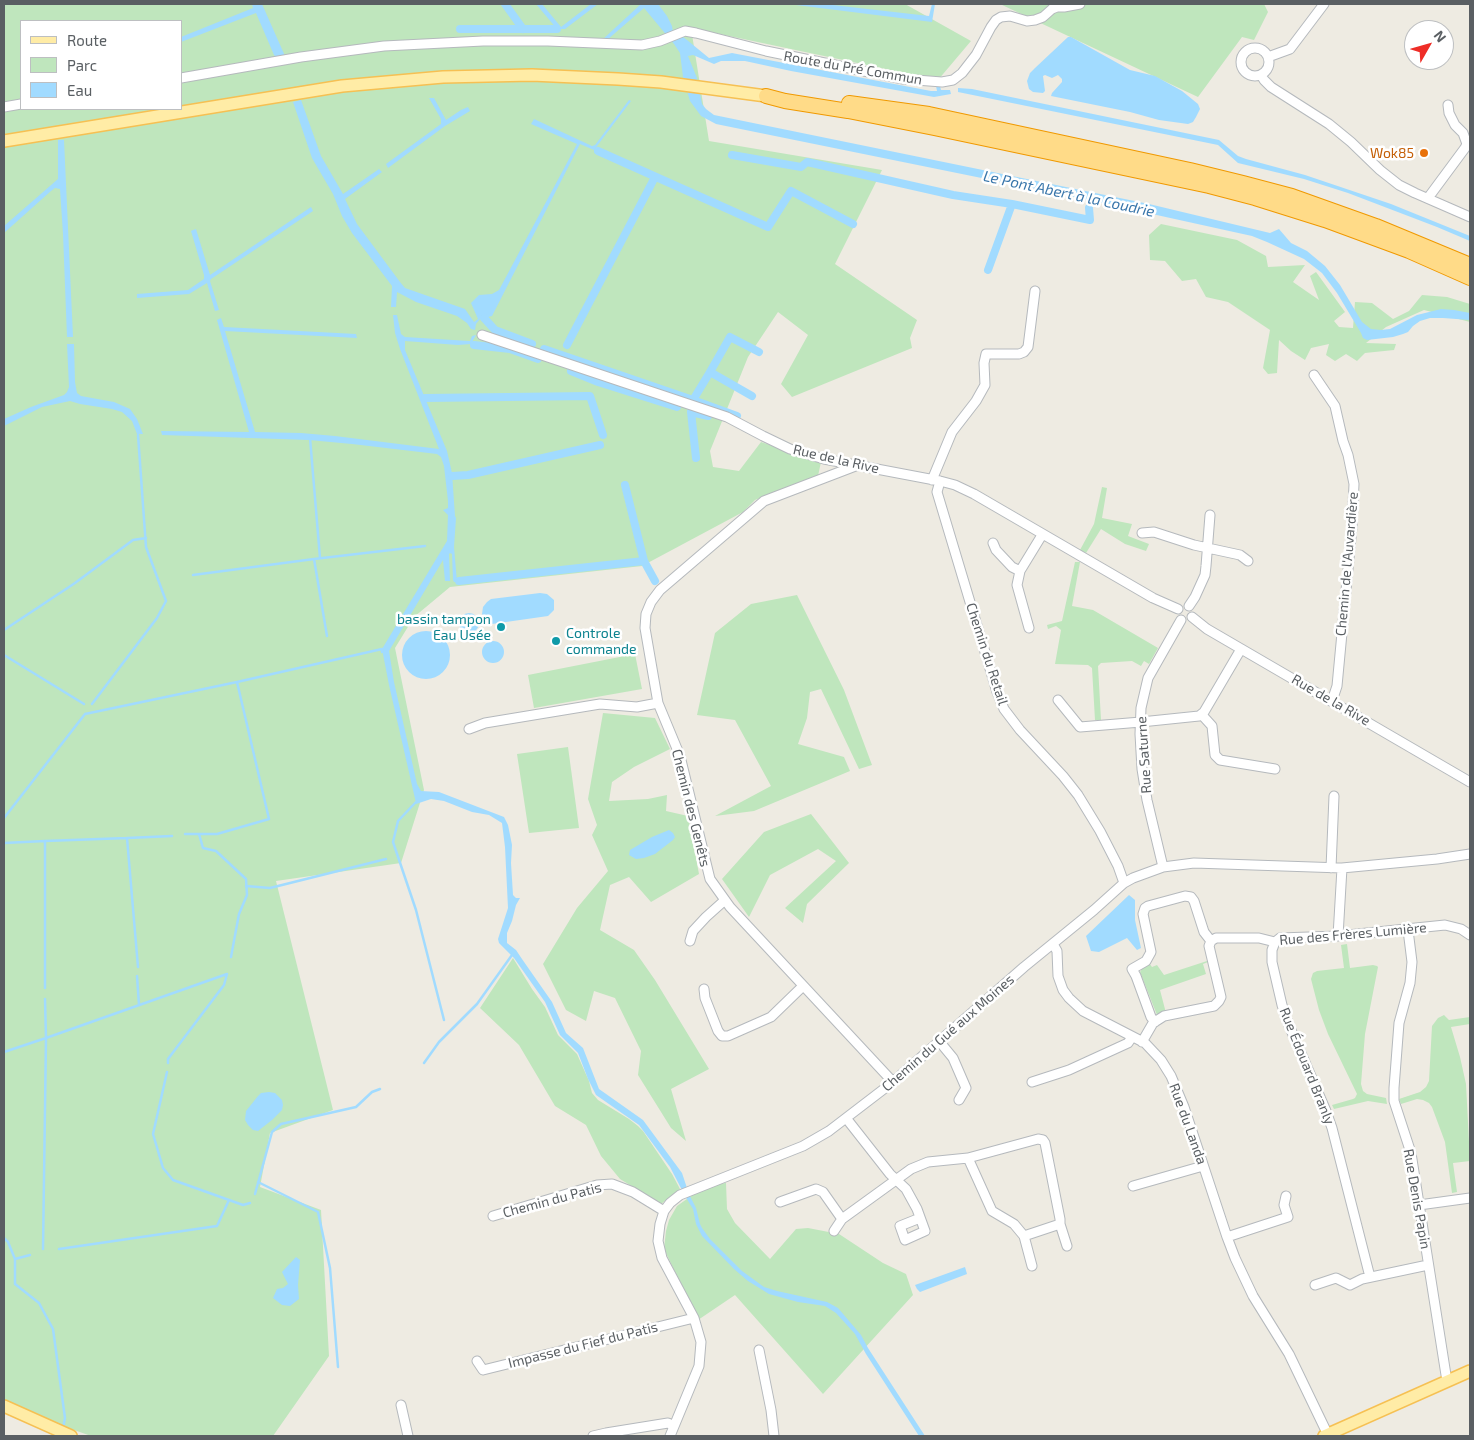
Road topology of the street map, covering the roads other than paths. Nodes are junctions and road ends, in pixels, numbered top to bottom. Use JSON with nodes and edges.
{"nodes":[{"id":1,"x":1080,"y":4,"type":"edge"},
{"id":2,"x":1324,"y":4,"type":"edge"},
{"id":3,"x":1268,"y":57,"type":"junction"},
{"id":4,"x":1261,"y":75,"type":"junction"},
{"id":5,"x":182,"y":78,"type":"edge"},
{"id":6,"x":766,"y":96,"type":"junction"},
{"id":7,"x":20,"y":104,"type":"edge"},
{"id":8,"x":1448,"y":105,"type":"dead end"},
{"id":9,"x":4,"y":107,"type":"edge"},
{"id":10,"x":4,"y":141,"type":"edge"},
{"id":11,"x":1428,"y":198,"type":"junction"},
{"id":12,"x":1470,"y":217,"type":"edge"},
{"id":13,"x":1428,"y":247,"type":"junction"},
{"id":14,"x":1409,"y":251,"type":"junction"},
{"id":15,"x":1470,"y":258,"type":"edge"},
{"id":16,"x":1470,"y":265,"type":"edge"},
{"id":17,"x":1470,"y":278,"type":"edge"},
{"id":18,"x":1470,"y":287,"type":"edge"},
{"id":19,"x":1035,"y":291,"type":"dead end"},
{"id":20,"x":482,"y":335,"type":"dead end"},
{"id":21,"x":1314,"y":375,"type":"dead end"},
{"id":22,"x":858,"y":465,"type":"junction"},
{"id":23,"x":936,"y":481,"type":"junction"},
{"id":24,"x":1210,"y":515,"type":"dead end"},
{"id":25,"x":1142,"y":533,"type":"dead end"},
{"id":26,"x":1042,"y":535,"type":"junction"},
{"id":27,"x":993,"y":543,"type":"dead end"},
{"id":28,"x":1207,"y":548,"type":"junction"},
{"id":29,"x":1248,"y":561,"type":"dead end"},
{"id":30,"x":1020,"y":571,"type":"junction"},
{"id":31,"x":1189,"y":606,"type":"junction"},
{"id":32,"x":1178,"y":609,"type":"junction"},
{"id":33,"x":1192,"y":617,"type":"junction"},
{"id":34,"x":1181,"y":620,"type":"junction"},
{"id":35,"x":1029,"y":628,"type":"dead end"},
{"id":36,"x":1241,"y":649,"type":"junction"},
{"id":37,"x":1058,"y":700,"type":"dead end"},
{"id":38,"x":1332,"y":701,"type":"junction"},
{"id":39,"x":658,"y":703,"type":"junction"},
{"id":40,"x":1202,"y":714,"type":"junction"},
{"id":41,"x":1141,"y":722,"type":"junction"},
{"id":42,"x":468,"y":729,"type":"dead end"},
{"id":43,"x":1275,"y":769,"type":"dead end"},
{"id":44,"x":1470,"y":782,"type":"edge"},
{"id":45,"x":1334,"y":796,"type":"dead end"},
{"id":46,"x":1470,"y":854,"type":"edge"},
{"id":47,"x":1163,"y":867,"type":"junction"},
{"id":48,"x":1330,"y":868,"type":"junction"},
{"id":49,"x":1342,"y":868,"type":"junction"},
{"id":50,"x":1124,"y":883,"type":"junction"},
{"id":51,"x":725,"y":900,"type":"junction"},
{"id":52,"x":1408,"y":930,"type":"junction"},
{"id":53,"x":1470,"y":935,"type":"edge"},
{"id":54,"x":1338,"y":936,"type":"junction"},
{"id":55,"x":690,"y":941,"type":"dead end"},
{"id":56,"x":1211,"y":941,"type":"junction"},
{"id":57,"x":1275,"y":942,"type":"junction"},
{"id":58,"x":1053,"y":944,"type":"junction"},
{"id":59,"x":803,"y":986,"type":"junction"},
{"id":60,"x":704,"y":989,"type":"dead end"},
{"id":61,"x":1155,"y":1022,"type":"junction"},
{"id":62,"x":1132,"y":1037,"type":"junction"},
{"id":63,"x":939,"y":1041,"type":"junction"},
{"id":64,"x":1142,"y":1042,"type":"junction"},
{"id":65,"x":893,"y":1082,"type":"junction"},
{"id":66,"x":1032,"y":1082,"type":"dead end"},
{"id":67,"x":959,"y":1100,"type":"dead end"},
{"id":68,"x":846,"y":1118,"type":"junction"},
{"id":69,"x":968,"y":1158,"type":"junction"},
{"id":70,"x":1204,"y":1166,"type":"junction"},
{"id":71,"x":897,"y":1179,"type":"junction"},
{"id":72,"x":1132,"y":1186,"type":"dead end"},
{"id":73,"x":1286,"y":1196,"type":"dead end"},
{"id":74,"x":1470,"y":1198,"type":"edge"},
{"id":75,"x":780,"y":1202,"type":"dead end"},
{"id":76,"x":1419,"y":1205,"type":"junction"},
{"id":77,"x":664,"y":1210,"type":"junction"},
{"id":78,"x":493,"y":1216,"type":"dead end"},
{"id":79,"x":920,"y":1218,"type":"dead end"},
{"id":80,"x":842,"y":1219,"type":"junction"},
{"id":81,"x":1060,"y":1224,"type":"junction"},
{"id":82,"x":834,"y":1231,"type":"dead end"},
{"id":83,"x":1024,"y":1236,"type":"junction"},
{"id":84,"x":1227,"y":1237,"type":"junction"},
{"id":85,"x":1067,"y":1246,"type":"dead end"},
{"id":86,"x":1428,"y":1265,"type":"junction"},
{"id":87,"x":1032,"y":1266,"type":"dead end"},
{"id":88,"x":1370,"y":1277,"type":"junction"},
{"id":89,"x":1315,"y":1284,"type":"dead end"},
{"id":90,"x":694,"y":1318,"type":"junction"},
{"id":91,"x":759,"y":1350,"type":"dead end"},
{"id":92,"x":477,"y":1361,"type":"dead end"},
{"id":93,"x":1470,"y":1371,"type":"edge"},
{"id":94,"x":1448,"y":1381,"type":"junction"},
{"id":95,"x":401,"y":1405,"type":"dead end"},
{"id":96,"x":4,"y":1406,"type":"edge"},
{"id":97,"x":674,"y":1426,"type":"junction"},
{"id":98,"x":1332,"y":1435,"type":"edge"},
{"id":99,"x":69,"y":1436,"type":"edge"},
{"id":100,"x":408,"y":1436,"type":"edge"},
{"id":101,"x":593,"y":1436,"type":"edge"},
{"id":102,"x":670,"y":1436,"type":"edge"},
{"id":103,"x":774,"y":1436,"type":"edge"}],
"edges":[{"from":1,"to":5,"type":"street","name":"Route du Pré Commun"},
{"from":2,"to":3,"type":"street"},
{"from":3,"to":4,"type":"street"},
{"from":3,"to":4,"type":"street"},
{"from":4,"to":11,"type":"street"},
{"from":6,"to":10,"type":"main road"},
{"from":6,"to":13,"type":"highway"},
{"from":6,"to":14,"type":"highway"},
{"from":7,"to":9,"type":"street"},
{"from":8,"to":11,"type":"street"},
{"from":11,"to":12,"type":"street"},
{"from":13,"to":15,"type":"highway"},
{"from":13,"to":16,"type":"highway"},
{"from":14,"to":17,"type":"highway"},
{"from":14,"to":18,"type":"highway"},
{"from":19,"to":23,"type":"street"},
{"from":20,"to":22,"type":"street","name":"Rue de la Rive"},
{"from":21,"to":38,"type":"street","name":"Chemin de l'Auvardière"},
{"from":22,"to":23,"type":"street","name":"Rue de la Rive"},
{"from":22,"to":39,"type":"street","name":"Chemin des Genêts"},
{"from":23,"to":26,"type":"street","name":"Rue de la Rive"},
{"from":23,"to":50,"type":"street","name":"Chemin du Retail"},
{"from":24,"to":28,"type":"street"},
{"from":25,"to":28,"type":"street"},
{"from":26,"to":30,"type":"street"},
{"from":26,"to":32,"type":"street","name":"Rue de la Rive"},
{"from":27,"to":30,"type":"street"},
{"from":28,"to":29,"type":"street"},
{"from":28,"to":31,"type":"street"},
{"from":30,"to":35,"type":"street"},
{"from":31,"to":32,"type":"street"},
{"from":31,"to":33,"type":"street"},
{"from":32,"to":34,"type":"street"},
{"from":33,"to":34,"type":"street"},
{"from":33,"to":36,"type":"street","name":"Rue de la Rive"},
{"from":34,"to":41,"type":"street","name":"Rue Saturne"},
{"from":36,"to":38,"type":"street","name":"Rue de la Rive"},
{"from":36,"to":40,"type":"street"},
{"from":37,"to":41,"type":"street"},
{"from":38,"to":44,"type":"street","name":"Rue de la Rive"},
{"from":39,"to":42,"type":"street"},
{"from":39,"to":51,"type":"street","name":"Chemin des Genêts"},
{"from":40,"to":41,"type":"street"},
{"from":40,"to":43,"type":"street"},
{"from":41,"to":47,"type":"street","name":"Rue Saturne"},
{"from":45,"to":48,"type":"street"},
{"from":46,"to":49,"type":"street","name":"Chemin du Gué aux Moines"},
{"from":47,"to":48,"type":"street","name":"Chemin du Gué aux Moines"},
{"from":47,"to":50,"type":"street","name":"Chemin du Gué aux Moines"},
{"from":48,"to":49,"type":"street","name":"Chemin du Gué aux Moines"},
{"from":49,"to":54,"type":"street"},
{"from":50,"to":58,"type":"street","name":"Chemin du Gué aux Moines"},
{"from":51,"to":55,"type":"street"},
{"from":51,"to":59,"type":"street","name":"Chemin des Genêts"},
{"from":52,"to":53,"type":"street","name":"Rue des Frères Lumière"},
{"from":52,"to":54,"type":"street","name":"Rue des Frères Lumière"},
{"from":52,"to":76,"type":"street","name":"Rue Denis Papin"},
{"from":54,"to":57,"type":"street","name":"Rue des Frères Lumière"},
{"from":56,"to":57,"type":"street","name":"Rue des Frères Lumière"},
{"from":56,"to":61,"type":"street"},
{"from":56,"to":61,"type":"street"},
{"from":57,"to":88,"type":"street","name":"Rue Édouard Branly"},
{"from":58,"to":62,"type":"street","name":"Rue du Landa"},
{"from":58,"to":63,"type":"street","name":"Chemin du Gué aux Moines"},
{"from":59,"to":60,"type":"street"},
{"from":59,"to":65,"type":"street","name":"Chemin des Genêts"},
{"from":61,"to":64,"type":"street"},
{"from":62,"to":64,"type":"street","name":"Rue du Landa"},
{"from":62,"to":66,"type":"street"},
{"from":63,"to":65,"type":"street","name":"Chemin du Gué aux Moines"},
{"from":63,"to":67,"type":"street"},
{"from":64,"to":70,"type":"street","name":"Rue du Landa"},
{"from":65,"to":68,"type":"street","name":"Chemin du Gué aux Moines"},
{"from":68,"to":71,"type":"street"},
{"from":68,"to":77,"type":"street","name":"Chemin du Gué aux Moines"},
{"from":69,"to":71,"type":"street"},
{"from":69,"to":81,"type":"street"},
{"from":69,"to":83,"type":"street"},
{"from":70,"to":72,"type":"street"},
{"from":70,"to":84,"type":"street","name":"Rue du Landa"},
{"from":71,"to":79,"type":"street"},
{"from":71,"to":80,"type":"street"},
{"from":73,"to":84,"type":"street"},
{"from":74,"to":76,"type":"street"},
{"from":75,"to":80,"type":"street"},
{"from":76,"to":86,"type":"street","name":"Rue Denis Papin"},
{"from":77,"to":78,"type":"street","name":"Chemin du Patis"},
{"from":77,"to":90,"type":"street"},
{"from":80,"to":82,"type":"street"},
{"from":81,"to":83,"type":"street"},
{"from":81,"to":85,"type":"street"},
{"from":83,"to":87,"type":"street"},
{"from":84,"to":98,"type":"street","name":"Rue du Landa"},
{"from":86,"to":88,"type":"street"},
{"from":86,"to":94,"type":"street","name":"Rue Denis Papin"},
{"from":88,"to":89,"type":"street"},
{"from":90,"to":92,"type":"street","name":"Impasse du Fief du Patis"},
{"from":90,"to":97,"type":"street"},
{"from":91,"to":103,"type":"street"},
{"from":93,"to":94,"type":"main road"},
{"from":94,"to":98,"type":"main road"},
{"from":95,"to":100,"type":"street"},
{"from":96,"to":99,"type":"main road"},
{"from":97,"to":101,"type":"street"},
{"from":97,"to":102,"type":"street"}]}
